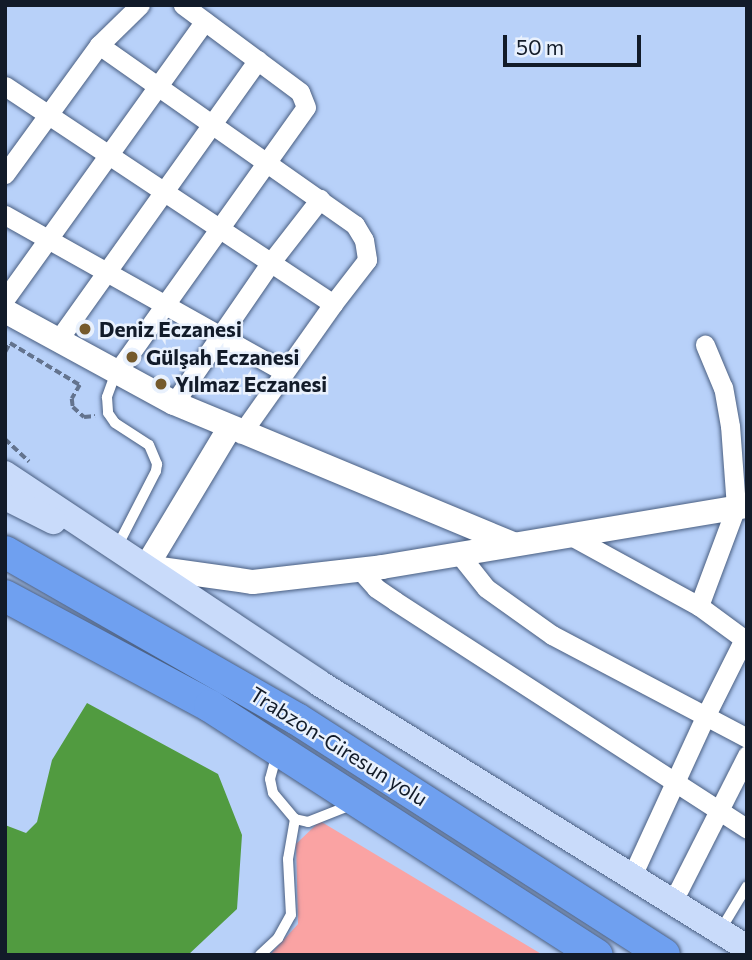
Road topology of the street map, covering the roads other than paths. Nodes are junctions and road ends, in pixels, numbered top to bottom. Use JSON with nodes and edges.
{"nodes":[{"id":1,"x":141,"y":5,"type":"edge"},
{"id":2,"x":183,"y":5,"type":"edge"},
{"id":3,"x":205,"y":21,"type":"junction"},
{"id":4,"x":99,"y":45,"type":"junction"},
{"id":5,"x":258,"y":61,"type":"junction"},
{"id":6,"x":5,"y":86,"type":"edge"},
{"id":7,"x":157,"y":86,"type":"junction"},
{"id":8,"x":48,"y":114,"type":"junction"},
{"id":9,"x":211,"y":124,"type":"junction"},
{"id":10,"x":108,"y":154,"type":"junction"},
{"id":11,"x":268,"y":163,"type":"junction"},
{"id":12,"x":5,"y":174,"type":"edge"},
{"id":13,"x":163,"y":190,"type":"junction"},
{"id":14,"x":320,"y":199,"type":"junction"},
{"id":15,"x":5,"y":215,"type":"edge"},
{"id":16,"x":219,"y":227,"type":"junction"},
{"id":17,"x":48,"y":239,"type":"junction"},
{"id":18,"x":271,"y":262,"type":"junction"},
{"id":19,"x":106,"y":272,"type":"junction"},
{"id":20,"x":5,"y":299,"type":"edge"},
{"id":21,"x":164,"y":304,"type":"junction"},
{"id":22,"x":333,"y":304,"type":"junction"},
{"id":23,"x":5,"y":311,"type":"edge"},
{"id":24,"x":220,"y":335,"type":"junction"},
{"id":25,"x":58,"y":340,"type":"junction"},
{"id":26,"x":705,"y":345,"type":"dead end"},
{"id":27,"x":284,"y":371,"type":"junction"},
{"id":28,"x":117,"y":372,"type":"junction"},
{"id":29,"x":174,"y":403,"type":"junction"},
{"id":30,"x":235,"y":431,"type":"junction"},
{"id":31,"x":5,"y":474,"type":"edge"},
{"id":32,"x":5,"y":497,"type":"edge"},
{"id":33,"x":741,"y":507,"type":"edge"},
{"id":34,"x":571,"y":536,"type":"junction"},
{"id":35,"x":513,"y":544,"type":"junction"},
{"id":36,"x":117,"y":547,"type":"junction"},
{"id":37,"x":5,"y":552,"type":"edge"},
{"id":38,"x":459,"y":554,"type":"junction"},
{"id":39,"x":146,"y":567,"type":"junction"},
{"id":40,"x":360,"y":570,"type":"junction"},
{"id":41,"x":5,"y":596,"type":"edge"},
{"id":42,"x":699,"y":606,"type":"junction"},
{"id":43,"x":746,"y":638,"type":"edge"},
{"id":44,"x":705,"y":717,"type":"junction"},
{"id":45,"x":747,"y":738,"type":"edge"},
{"id":46,"x":278,"y":749,"type":"junction"},
{"id":47,"x":747,"y":755,"type":"edge"},
{"id":48,"x":674,"y":784,"type":"junction"},
{"id":49,"x":360,"y":801,"type":"junction"},
{"id":50,"x":720,"y":812,"type":"junction"},
{"id":51,"x":295,"y":818,"type":"junction"},
{"id":52,"x":747,"y":829,"type":"edge"},
{"id":53,"x":631,"y":878,"type":"junction"},
{"id":54,"x":747,"y":886,"type":"edge"},
{"id":55,"x":672,"y":903,"type":"junction"},
{"id":56,"x":719,"y":932,"type":"junction"},
{"id":57,"x":747,"y":948,"type":"edge"},
{"id":58,"x":260,"y":955,"type":"edge"},
{"id":59,"x":597,"y":955,"type":"edge"},
{"id":60,"x":664,"y":955,"type":"edge"}],
"edges":[{"from":1,"to":4,"type":"street"},
{"from":2,"to":3,"type":"street"},
{"from":3,"to":5,"type":"street"},
{"from":3,"to":7,"type":"street"},
{"from":4,"to":7,"type":"street"},
{"from":4,"to":8,"type":"street"},
{"from":5,"to":9,"type":"street"},
{"from":5,"to":11,"type":"street"},
{"from":6,"to":8,"type":"street"},
{"from":7,"to":9,"type":"street"},
{"from":7,"to":10,"type":"street"},
{"from":8,"to":10,"type":"street"},
{"from":8,"to":12,"type":"street"},
{"from":9,"to":11,"type":"street"},
{"from":9,"to":13,"type":"street"},
{"from":10,"to":13,"type":"street"},
{"from":10,"to":17,"type":"street"},
{"from":11,"to":14,"type":"street"},
{"from":11,"to":16,"type":"street"},
{"from":13,"to":16,"type":"street"},
{"from":13,"to":19,"type":"street"},
{"from":14,"to":18,"type":"street"},
{"from":14,"to":22,"type":"street"},
{"from":15,"to":17,"type":"street"},
{"from":16,"to":18,"type":"street"},
{"from":16,"to":21,"type":"street"},
{"from":17,"to":19,"type":"street"},
{"from":17,"to":20,"type":"street"},
{"from":18,"to":22,"type":"street"},
{"from":18,"to":24,"type":"street"},
{"from":19,"to":21,"type":"street"},
{"from":19,"to":25,"type":"street"},
{"from":21,"to":24,"type":"street"},
{"from":21,"to":28,"type":"street"},
{"from":22,"to":27,"type":"street"},
{"from":23,"to":25,"type":"street"},
{"from":24,"to":27,"type":"street"},
{"from":24,"to":29,"type":"street"},
{"from":25,"to":28,"type":"street"},
{"from":26,"to":33,"type":"street"},
{"from":27,"to":30,"type":"street"},
{"from":28,"to":29,"type":"street"},
{"from":28,"to":36,"type":"lane"},
{"from":29,"to":30,"type":"street"},
{"from":30,"to":35,"type":"street"},
{"from":30,"to":39,"type":"street"},
{"from":31,"to":36,"type":"main road"},
{"from":32,"to":39,"type":"main road"},
{"from":33,"to":34,"type":"street"},
{"from":33,"to":42,"type":"street"},
{"from":34,"to":35,"type":"street"},
{"from":34,"to":42,"type":"street"},
{"from":35,"to":38,"type":"street"},
{"from":36,"to":39,"type":"main road"},
{"from":37,"to":60,"type":"highway","name":"Trabzon-Giresun yolu"},
{"from":38,"to":40,"type":"street"},
{"from":38,"to":44,"type":"street"},
{"from":39,"to":40,"type":"street"},
{"from":39,"to":53,"type":"main road"},
{"from":40,"to":48,"type":"street"},
{"from":41,"to":46,"type":"highway","name":"Trabzon-Giresun yolu"},
{"from":42,"to":43,"type":"street"},
{"from":43,"to":44,"type":"street"},
{"from":44,"to":45,"type":"street"},
{"from":44,"to":48,"type":"street"},
{"from":46,"to":49,"type":"highway","name":"Trabzon-Giresun yolu"},
{"from":46,"to":51,"type":"lane"},
{"from":47,"to":50,"type":"street"},
{"from":48,"to":50,"type":"street"},
{"from":48,"to":53,"type":"street"},
{"from":49,"to":51,"type":"lane"},
{"from":49,"to":59,"type":"highway","name":"Trabzon-Giresun yolu"},
{"from":50,"to":52,"type":"street"},
{"from":50,"to":55,"type":"street"},
{"from":51,"to":58,"type":"lane"},
{"from":53,"to":55,"type":"main road"},
{"from":54,"to":56,"type":"lane"},
{"from":55,"to":56,"type":"main road"},
{"from":56,"to":57,"type":"main road"}]}
